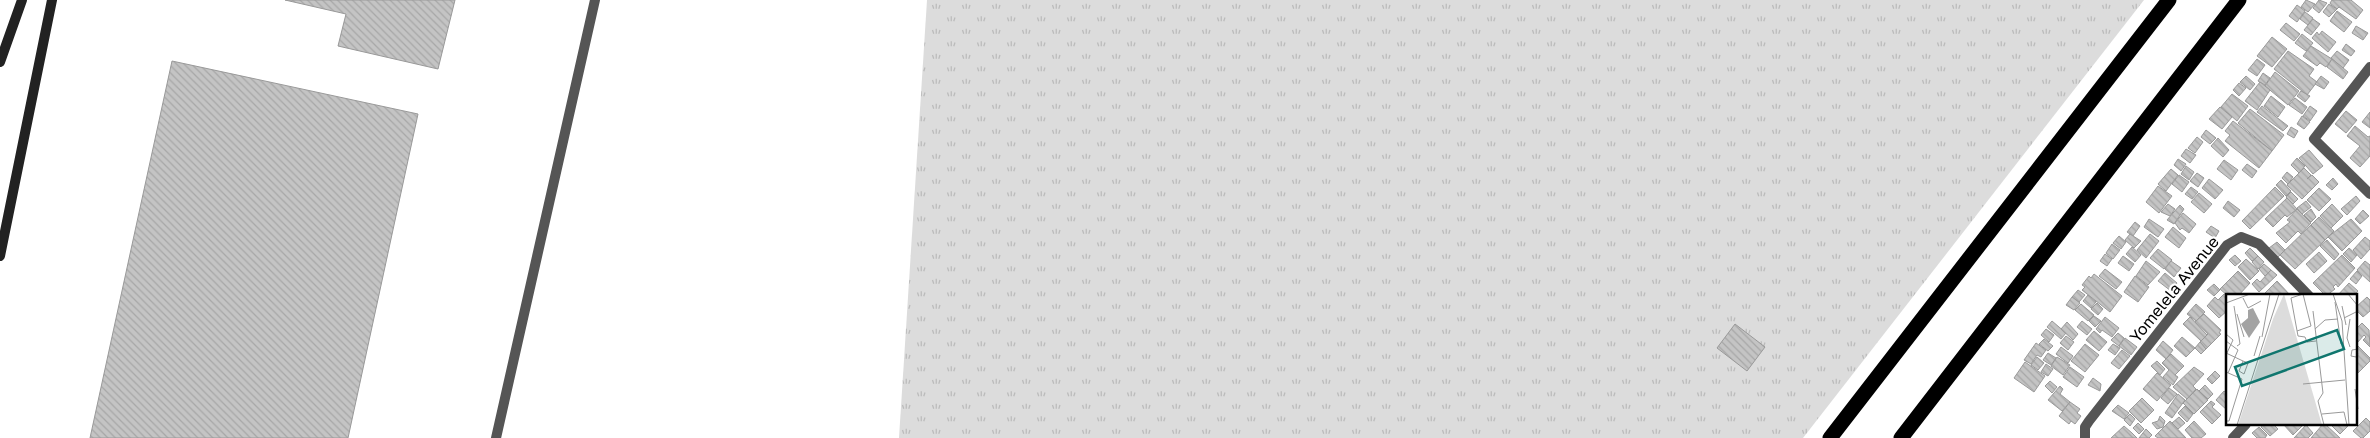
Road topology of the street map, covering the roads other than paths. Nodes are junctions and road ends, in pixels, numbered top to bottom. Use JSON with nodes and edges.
{"nodes":[{"id":1,"x":22,"y":0,"type":"edge"},
{"id":2,"x":52,"y":0,"type":"edge"},
{"id":3,"x":594,"y":0,"type":"edge"},
{"id":4,"x":2169,"y":0,"type":"edge"},
{"id":5,"x":2239,"y":0,"type":"edge"},
{"id":6,"x":0,"y":62,"type":"edge"},
{"id":7,"x":2370,"y":67,"type":"edge"},
{"id":8,"x":2370,"y":194,"type":"edge"},
{"id":9,"x":0,"y":256,"type":"edge"},
{"id":10,"x":2307,"y":294,"type":"edge"},
{"id":11,"x":2244,"y":426,"type":"edge"},
{"id":12,"x":496,"y":438,"type":"edge"},
{"id":13,"x":1830,"y":438,"type":"edge"},
{"id":14,"x":1900,"y":438,"type":"edge"},
{"id":15,"x":2085,"y":438,"type":"edge"},
{"id":16,"x":2233,"y":438,"type":"edge"}],
"edges":[{"from":1,"to":6,"type":"main road"},
{"from":2,"to":9,"type":"main road"},
{"from":3,"to":12,"type":"street"},
{"from":4,"to":13,"type":"highway"},
{"from":5,"to":14,"type":"highway"},
{"from":7,"to":8,"type":"street"},
{"from":10,"to":15,"type":"street","name":"Yomelela Avenue"},
{"from":11,"to":16,"type":"street"}]}
